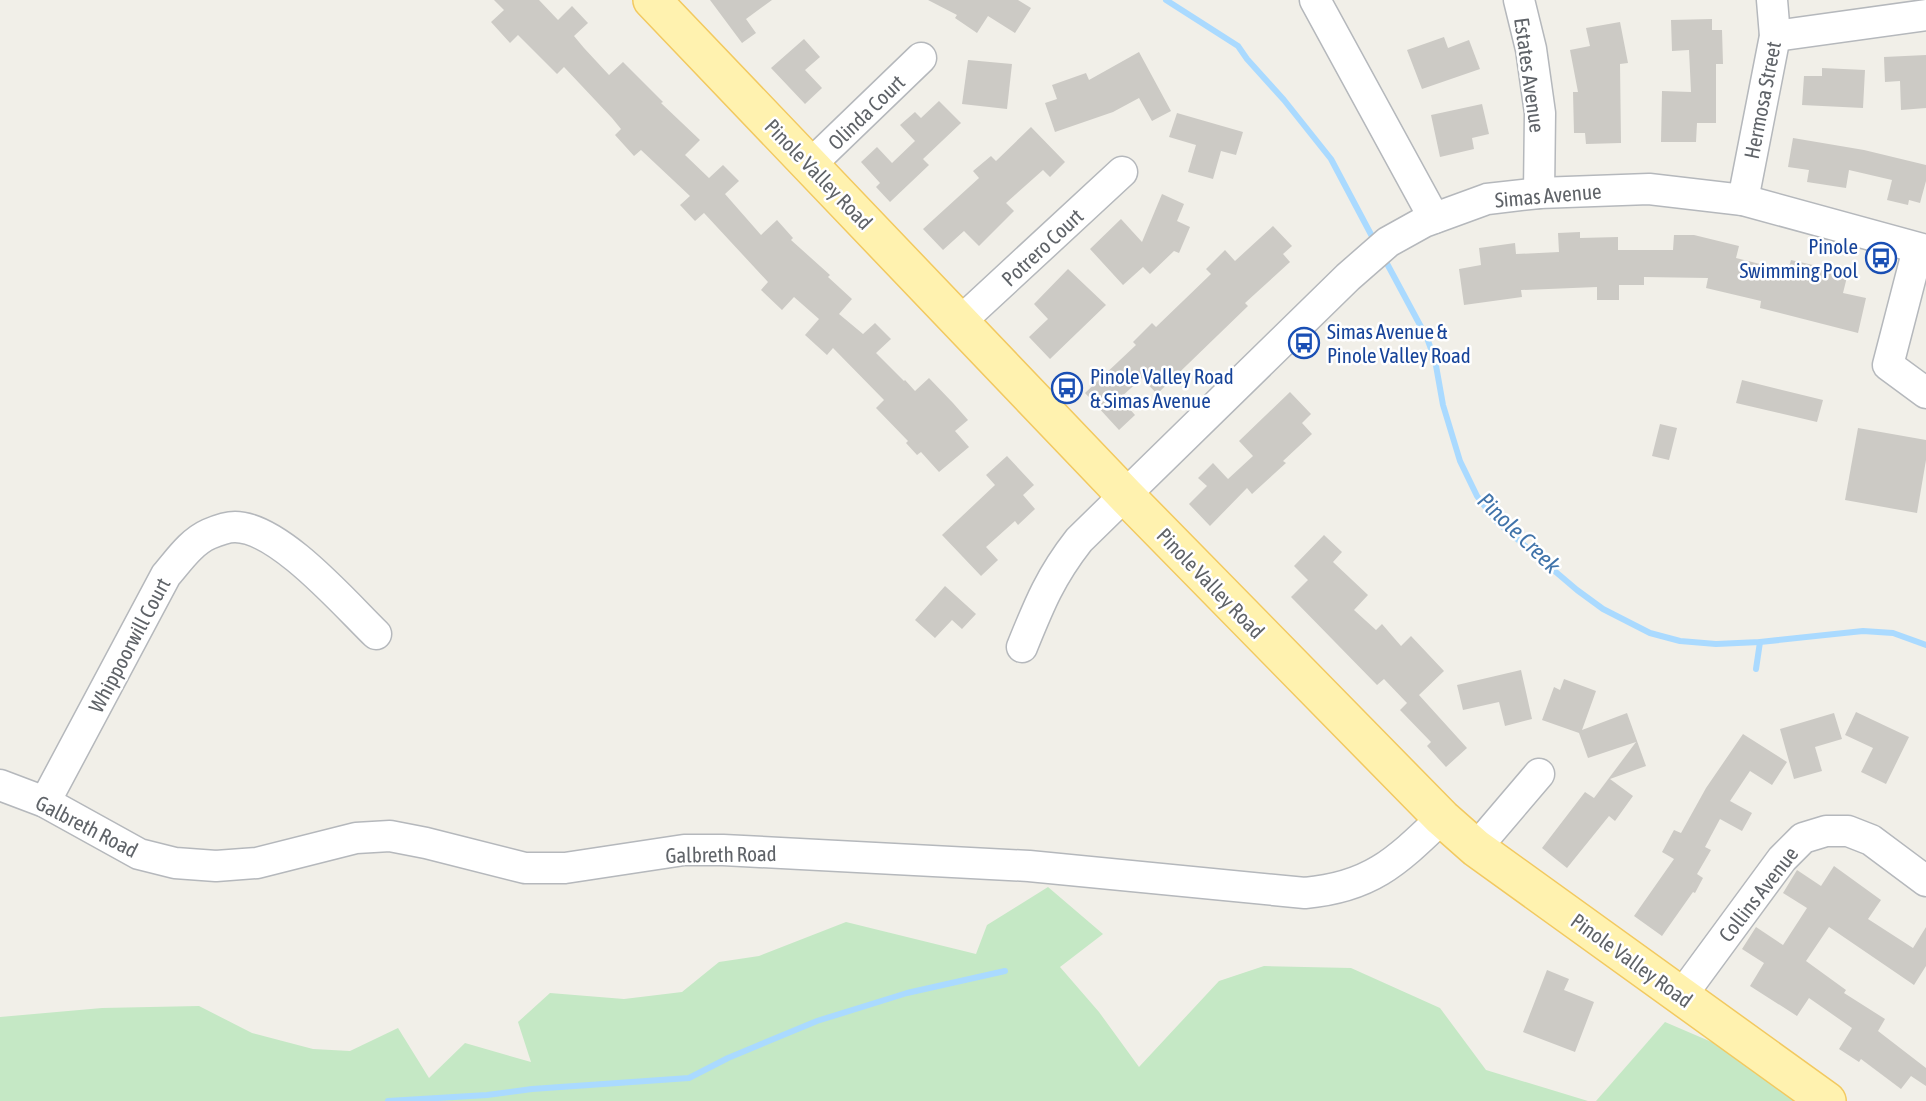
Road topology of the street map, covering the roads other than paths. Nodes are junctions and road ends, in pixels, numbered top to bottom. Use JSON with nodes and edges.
{"nodes":[{"id":1,"x":653,"y":0,"type":"edge"},
{"id":2,"x":1315,"y":0,"type":"edge"},
{"id":3,"x":1519,"y":0,"type":"edge"},
{"id":4,"x":1772,"y":0,"type":"edge"},
{"id":5,"x":1926,"y":15,"type":"edge"},
{"id":6,"x":1775,"y":36,"type":"junction"},
{"id":7,"x":921,"y":58,"type":"dead end"},
{"id":8,"x":810,"y":165,"type":"junction"},
{"id":9,"x":1122,"y":172,"type":"dead end"},
{"id":10,"x":1539,"y":193,"type":"junction"},
{"id":11,"x":1743,"y":200,"type":"junction"},
{"id":12,"x":1429,"y":220,"type":"junction"},
{"id":13,"x":1922,"y":250,"type":"edge"},
{"id":14,"x":961,"y":321,"type":"junction"},
{"id":15,"x":1926,"y":393,"type":"edge"},
{"id":16,"x":1125,"y":495,"type":"junction"},
{"id":17,"x":376,"y":634,"type":"dead end"},
{"id":18,"x":1022,"y":647,"type":"dead end"},
{"id":19,"x":1539,"y":774,"type":"dead end"},
{"id":20,"x":0,"y":785,"type":"edge"},
{"id":21,"x":45,"y":802,"type":"junction"},
{"id":22,"x":1442,"y":818,"type":"junction"},
{"id":23,"x":1476,"y":848,"type":"junction"},
{"id":24,"x":1926,"y":881,"type":"edge"},
{"id":25,"x":1682,"y":995,"type":"junction"},
{"id":26,"x":1827,"y":1101,"type":"edge"}],
"edges":[{"from":1,"to":8,"type":"main road","name":"Pinole Valley Road"},
{"from":2,"to":12,"type":"street"},
{"from":3,"to":10,"type":"street","name":"Estates Avenue"},
{"from":4,"to":6,"type":"street","name":"Hermosa Street"},
{"from":5,"to":6,"type":"street"},
{"from":6,"to":11,"type":"street","name":"Hermosa Street"},
{"from":7,"to":8,"type":"street","name":"Olinda Court"},
{"from":8,"to":14,"type":"main road","name":"Pinole Valley Road"},
{"from":9,"to":14,"type":"street","name":"Potrero Court"},
{"from":10,"to":11,"type":"street","name":"Simas Avenue"},
{"from":10,"to":12,"type":"street","name":"Simas Avenue"},
{"from":11,"to":13,"type":"street","name":"Simas Avenue"},
{"from":12,"to":16,"type":"street","name":"Simas Avenue"},
{"from":13,"to":15,"type":"street"},
{"from":14,"to":16,"type":"main road","name":"Pinole Valley Road"},
{"from":16,"to":18,"type":"street","name":"Simas Avenue"},
{"from":16,"to":22,"type":"main road","name":"Pinole Valley Road"},
{"from":17,"to":21,"type":"street","name":"Whippoorwill Court"},
{"from":19,"to":23,"type":"street"},
{"from":20,"to":21,"type":"street","name":"Galbreth Road"},
{"from":21,"to":22,"type":"street","name":"Galbreth Road"},
{"from":22,"to":23,"type":"main road","name":"Pinole Valley Road"},
{"from":23,"to":25,"type":"main road","name":"Pinole Valley Road"},
{"from":24,"to":25,"type":"street","name":"Collins Avenue"},
{"from":25,"to":26,"type":"main road","name":"Pinole Valley Road"}]}
